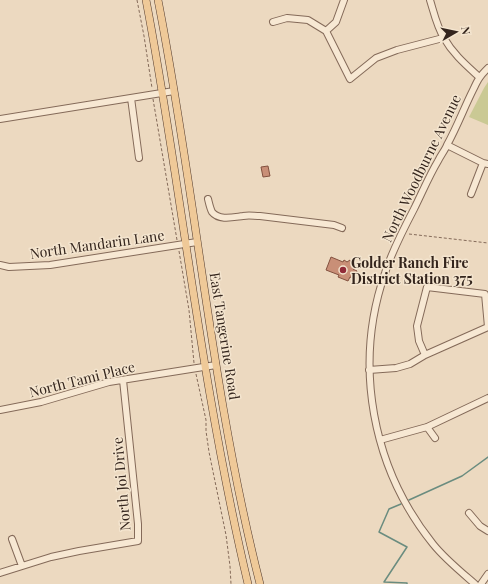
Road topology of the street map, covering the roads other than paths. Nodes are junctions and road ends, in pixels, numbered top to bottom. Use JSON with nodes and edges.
{"nodes":[{"id":1,"x":146,"y":0,"type":"edge"},
{"id":2,"x":158,"y":0,"type":"edge"},
{"id":3,"x":344,"y":0,"type":"edge"},
{"id":4,"x":430,"y":0,"type":"edge"},
{"id":5,"x":273,"y":22,"type":"dead end"},
{"id":6,"x":326,"y":31,"type":"junction"},
{"id":7,"x":443,"y":38,"type":"junction"},
{"id":8,"x":488,"y":68,"type":"edge"},
{"id":9,"x":479,"y":77,"type":"junction"},
{"id":10,"x":174,"y":91,"type":"junction"},
{"id":11,"x":162,"y":93,"type":"junction"},
{"id":12,"x":131,"y":98,"type":"junction"},
{"id":13,"x":0,"y":119,"type":"edge"},
{"id":14,"x":447,"y":145,"type":"junction"},
{"id":15,"x":140,"y":158,"type":"dead end"},
{"id":16,"x":486,"y":164,"type":"edge"},
{"id":17,"x":471,"y":194,"type":"dead end"},
{"id":18,"x":208,"y":199,"type":"dead end"},
{"id":19,"x":342,"y":228,"type":"dead end"},
{"id":20,"x":197,"y":242,"type":"junction"},
{"id":21,"x":182,"y":244,"type":"junction"},
{"id":22,"x":0,"y":265,"type":"edge"},
{"id":23,"x":488,"y":327,"type":"edge"},
{"id":24,"x":425,"y":355,"type":"junction"},
{"id":25,"x":216,"y":364,"type":"junction"},
{"id":26,"x":205,"y":367,"type":"junction"},
{"id":27,"x":369,"y":370,"type":"junction"},
{"id":28,"x":123,"y":380,"type":"junction"},
{"id":29,"x":488,"y":398,"type":"edge"},
{"id":30,"x":0,"y":410,"type":"edge"},
{"id":31,"x":427,"y":427,"type":"junction"},
{"id":32,"x":435,"y":438,"type":"dead end"},
{"id":33,"x":380,"y":440,"type":"junction"},
{"id":34,"x":469,"y":513,"type":"dead end"},
{"id":35,"x":488,"y":531,"type":"edge"},
{"id":36,"x":12,"y":539,"type":"dead end"},
{"id":37,"x":22,"y":566,"type":"junction"},
{"id":38,"x":0,"y":572,"type":"edge"},
{"id":39,"x":488,"y":574,"type":"edge"},
{"id":40,"x":248,"y":584,"type":"edge"},
{"id":41,"x":260,"y":584,"type":"edge"},
{"id":42,"x":475,"y":584,"type":"edge"},
{"id":43,"x":480,"y":584,"type":"edge"}],
"edges":[{"from":1,"to":11,"type":"main road","name":"East Tangerine Road"},
{"from":2,"to":10,"type":"main road","name":"East Tangerine Road"},
{"from":3,"to":6,"type":"street"},
{"from":4,"to":7,"type":"street"},
{"from":5,"to":6,"type":"street"},
{"from":6,"to":7,"type":"street"},
{"from":7,"to":9,"type":"street"},
{"from":8,"to":9,"type":"street","name":"North Woodburne Avenue"},
{"from":9,"to":14,"type":"street","name":"North Woodburne Avenue"},
{"from":10,"to":11,"type":"street"},
{"from":10,"to":20,"type":"main road","name":"East Tangerine Road"},
{"from":11,"to":12,"type":"street"},
{"from":11,"to":21,"type":"main road","name":"East Tangerine Road"},
{"from":12,"to":13,"type":"street"},
{"from":12,"to":15,"type":"street"},
{"from":14,"to":16,"type":"street"},
{"from":14,"to":27,"type":"street","name":"North Woodburne Avenue"},
{"from":16,"to":17,"type":"street"},
{"from":18,"to":19,"type":"street"},
{"from":20,"to":21,"type":"street","name":"North Mandarin Lane"},
{"from":20,"to":25,"type":"main road","name":"East Tangerine Road"},
{"from":21,"to":22,"type":"street","name":"North Mandarin Lane"},
{"from":21,"to":26,"type":"main road","name":"East Tangerine Road"},
{"from":23,"to":24,"type":"street"},
{"from":23,"to":24,"type":"street"},
{"from":24,"to":27,"type":"street"},
{"from":25,"to":26,"type":"street","name":"North Tami Place"},
{"from":25,"to":41,"type":"main road","name":"East Tangerine Road"},
{"from":26,"to":28,"type":"street","name":"North Tami Place"},
{"from":26,"to":40,"type":"main road","name":"East Tangerine Road"},
{"from":27,"to":33,"type":"street","name":"North Woodburne Avenue"},
{"from":28,"to":30,"type":"street","name":"North Tami Place"},
{"from":28,"to":37,"type":"street","name":"North Joi Drive"},
{"from":29,"to":31,"type":"street"},
{"from":31,"to":32,"type":"street"},
{"from":31,"to":33,"type":"street"},
{"from":33,"to":42,"type":"street","name":"North Woodburne Avenue"},
{"from":34,"to":35,"type":"street"},
{"from":36,"to":37,"type":"street"},
{"from":37,"to":38,"type":"street","name":"North Joi Drive"},
{"from":39,"to":43,"type":"street"}]}
